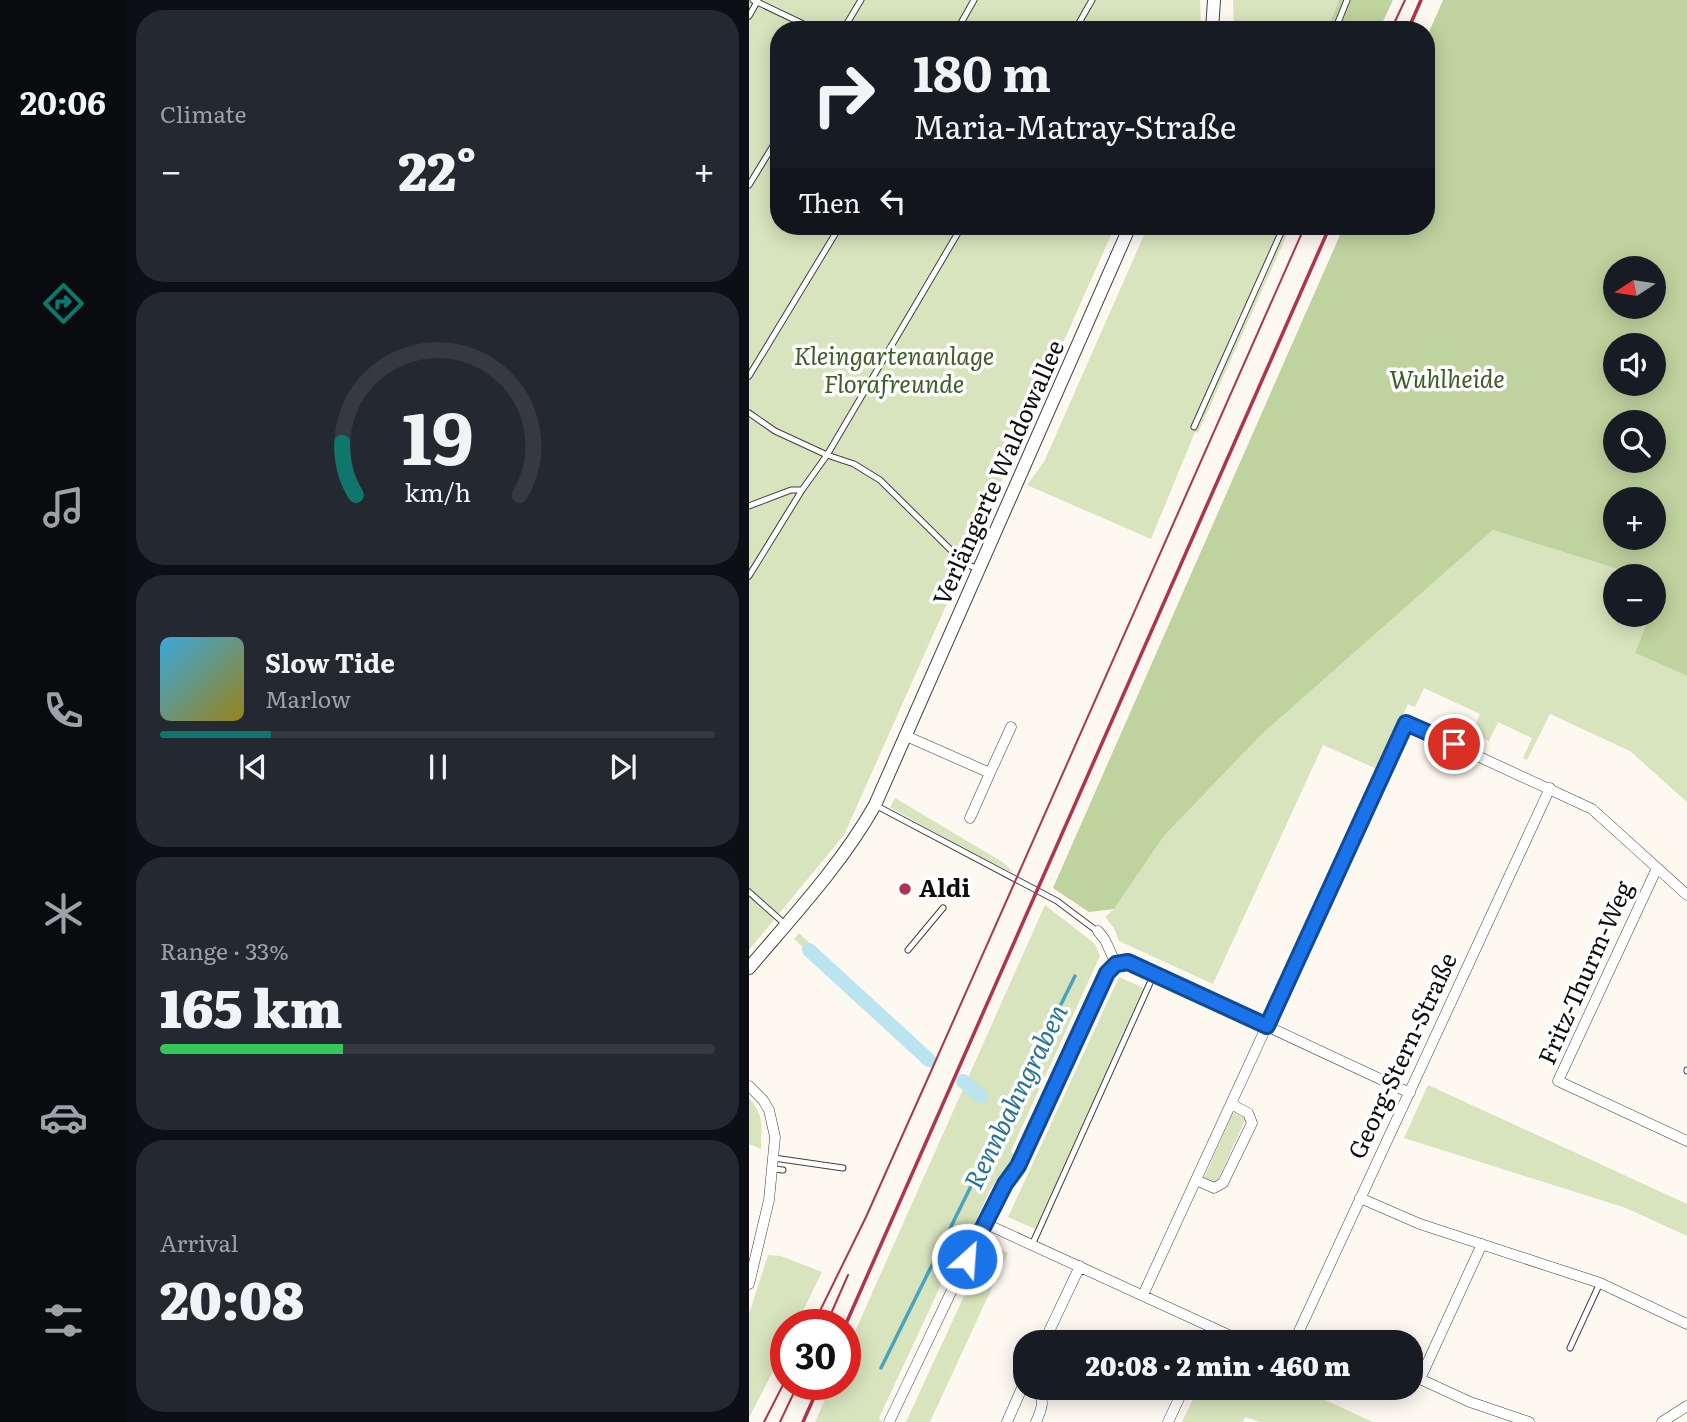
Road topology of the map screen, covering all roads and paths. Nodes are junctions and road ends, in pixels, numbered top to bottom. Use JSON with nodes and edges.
{"nodes":[{"id":1,"x":861,"y":0,"type":"edge"},
{"id":2,"x":974,"y":0,"type":"edge"},
{"id":3,"x":1092,"y":0,"type":"edge"},
{"id":4,"x":1214,"y":0,"type":"edge"},
{"id":5,"x":1347,"y":0,"type":"edge"},
{"id":6,"x":756,"y":1,"type":"edge"},
{"id":7,"x":749,"y":16,"type":"edge"},
{"id":8,"x":797,"y":21,"type":"edge"},
{"id":9,"x":848,"y":21,"type":"edge"},
{"id":10,"x":962,"y":21,"type":"edge"},
{"id":11,"x":1080,"y":21,"type":"edge"},
{"id":12,"x":1213,"y":21,"type":"edge"},
{"id":13,"x":1339,"y":21,"type":"edge"},
{"id":14,"x":770,"y":151,"type":"edge"},
{"id":15,"x":749,"y":185,"type":"edge"},
{"id":16,"x":835,"y":235,"type":"edge"},
{"id":17,"x":957,"y":235,"type":"edge"},
{"id":18,"x":1127,"y":235,"type":"edge"},
{"id":19,"x":1280,"y":235,"type":"edge"},
{"id":20,"x":749,"y":376,"type":"edge"},
{"id":21,"x":749,"y":414,"type":"edge"},
{"id":22,"x":1194,"y":427,"type":"dead end"},
{"id":23,"x":827,"y":455,"type":"junction"},
{"id":24,"x":802,"y":490,"type":"junction"},
{"id":25,"x":749,"y":506,"type":"edge"},
{"id":26,"x":980,"y":570,"type":"junction"},
{"id":27,"x":749,"y":576,"type":"edge"},
{"id":28,"x":1011,"y":727,"type":"dead end"},
{"id":29,"x":906,"y":736,"type":"junction"},
{"id":30,"x":990,"y":774,"type":"junction"},
{"id":31,"x":1550,"y":788,"type":"junction"},
{"id":32,"x":875,"y":805,"type":"junction"},
{"id":33,"x":970,"y":818,"type":"dead end"},
{"id":34,"x":1657,"y":868,"type":"junction"},
{"id":35,"x":749,"y":892,"type":"edge"},
{"id":36,"x":1687,"y":895,"type":"edge"},
{"id":37,"x":943,"y":908,"type":"dead end"},
{"id":38,"x":786,"y":925,"type":"junction"},
{"id":39,"x":1098,"y":931,"type":"joint"},
{"id":40,"x":908,"y":950,"type":"dead end"},
{"id":41,"x":1116,"y":964,"type":"junction"},
{"id":42,"x":749,"y":968,"type":"edge"},
{"id":43,"x":1154,"y":974,"type":"junction"},
{"id":44,"x":1267,"y":1026,"type":"junction"},
{"id":45,"x":749,"y":1086,"type":"edge"},
{"id":46,"x":1410,"y":1093,"type":"junction"},
{"id":47,"x":1231,"y":1104,"type":"junction"},
{"id":48,"x":1687,"y":1142,"type":"edge"},
{"id":49,"x":777,"y":1166,"type":"junction"},
{"id":50,"x":843,"y":1168,"type":"dead end"},
{"id":51,"x":1196,"y":1180,"type":"junction"},
{"id":52,"x":1360,"y":1198,"type":"junction"},
{"id":53,"x":984,"y":1223,"type":"junction"},
{"id":54,"x":1482,"y":1244,"type":"junction"},
{"id":55,"x":1032,"y":1245,"type":"junction"},
{"id":56,"x":1080,"y":1266,"type":"junction"},
{"id":57,"x":1600,"y":1283,"type":"junction"},
{"id":58,"x":749,"y":1284,"type":"edge"},
{"id":59,"x":1143,"y":1294,"type":"junction"},
{"id":60,"x":1687,"y":1324,"type":"edge"},
{"id":61,"x":1212,"y":1328,"type":"joint"},
{"id":62,"x":1050,"y":1330,"type":"edge"},
{"id":63,"x":1217,"y":1330,"type":"edge"},
{"id":64,"x":1300,"y":1330,"type":"edge"},
{"id":65,"x":1570,"y":1348,"type":"dead end"},
{"id":66,"x":1019,"y":1400,"type":"edge"},
{"id":67,"x":1043,"y":1400,"type":"edge"},
{"id":68,"x":1178,"y":1400,"type":"edge"},
{"id":69,"x":1687,"y":1406,"type":"edge"},
{"id":70,"x":889,"y":1422,"type":"edge"},
{"id":71,"x":1007,"y":1422,"type":"edge"},
{"id":72,"x":1036,"y":1422,"type":"edge"},
{"id":73,"x":1168,"y":1422,"type":"edge"},
{"id":74,"x":1529,"y":1422,"type":"edge"},
{"id":75,"x":1662,"y":1422,"type":"edge"}],
"edges":[{"from":1,"to":9,"type":"lane"},
{"from":2,"to":10,"type":"lane"},
{"from":3,"to":11,"type":"lane"},
{"from":4,"to":12,"type":"street"},
{"from":5,"to":13,"type":"lane"},
{"from":6,"to":7,"type":"lane"},
{"from":6,"to":8,"type":"lane"},
{"from":14,"to":15,"type":"lane"},
{"from":16,"to":20,"type":"lane"},
{"from":17,"to":23,"type":"lane"},
{"from":18,"to":26,"type":"street","name":"Verlängerte Waldowallee"},
{"from":19,"to":22,"type":"lane"},
{"from":21,"to":23,"type":"lane"},
{"from":23,"to":24,"type":"lane"},
{"from":23,"to":26,"type":"lane"},
{"from":24,"to":25,"type":"lane"},
{"from":24,"to":27,"type":"lane"},
{"from":26,"to":29,"type":"street","name":"Verlängerte Waldowallee"},
{"from":28,"to":30,"type":"street"},
{"from":29,"to":30,"type":"street"},
{"from":29,"to":32,"type":"street","name":"Verlängerte Waldowallee"},
{"from":30,"to":33,"type":"street"},
{"from":31,"to":34,"type":"street"},
{"from":31,"to":44,"type":"street"},
{"from":31,"to":46,"type":"street","name":"Georg-Stern-Straße"},
{"from":32,"to":38,"type":"street","name":"Verlängerte Waldowallee"},
{"from":32,"to":39,"type":"lane"},
{"from":34,"to":36,"type":"street"},
{"from":34,"to":48,"type":"street","name":"Fritz-Thurm-Weg"},
{"from":35,"to":38,"type":"lane"},
{"from":37,"to":40,"type":"lane"},
{"from":38,"to":42,"type":"street","name":"Verlängerte Waldowallee"},
{"from":39,"to":41,"type":"street"},
{"from":41,"to":43,"type":"street"},
{"from":41,"to":53,"type":"street"},
{"from":43,"to":44,"type":"street"},
{"from":43,"to":55,"type":"lane"},
{"from":44,"to":46,"type":"street"},
{"from":44,"to":47,"type":"street"},
{"from":45,"to":49,"type":"street"},
{"from":46,"to":52,"type":"street","name":"Georg-Stern-Straße"},
{"from":47,"to":51,"type":"street"},
{"from":47,"to":51,"type":"street"},
{"from":49,"to":50,"type":"lane"},
{"from":49,"to":58,"type":"street"},
{"from":51,"to":59,"type":"street"},
{"from":52,"to":54,"type":"street"},
{"from":52,"to":64,"type":"street","name":"Georg-Stern-Straße"},
{"from":53,"to":55,"type":"street"},
{"from":53,"to":70,"type":"street"},
{"from":54,"to":57,"type":"street"},
{"from":54,"to":74,"type":"street"},
{"from":55,"to":56,"type":"street"},
{"from":56,"to":59,"type":"street"},
{"from":56,"to":62,"type":"street"},
{"from":57,"to":60,"type":"street"},
{"from":57,"to":65,"type":"lane"},
{"from":59,"to":61,"type":"street"},
{"from":61,"to":63,"type":"street"},
{"from":66,"to":71,"type":"street"},
{"from":67,"to":72,"type":"street"},
{"from":68,"to":73,"type":"street"},
{"from":69,"to":75,"type":"street"}]}
